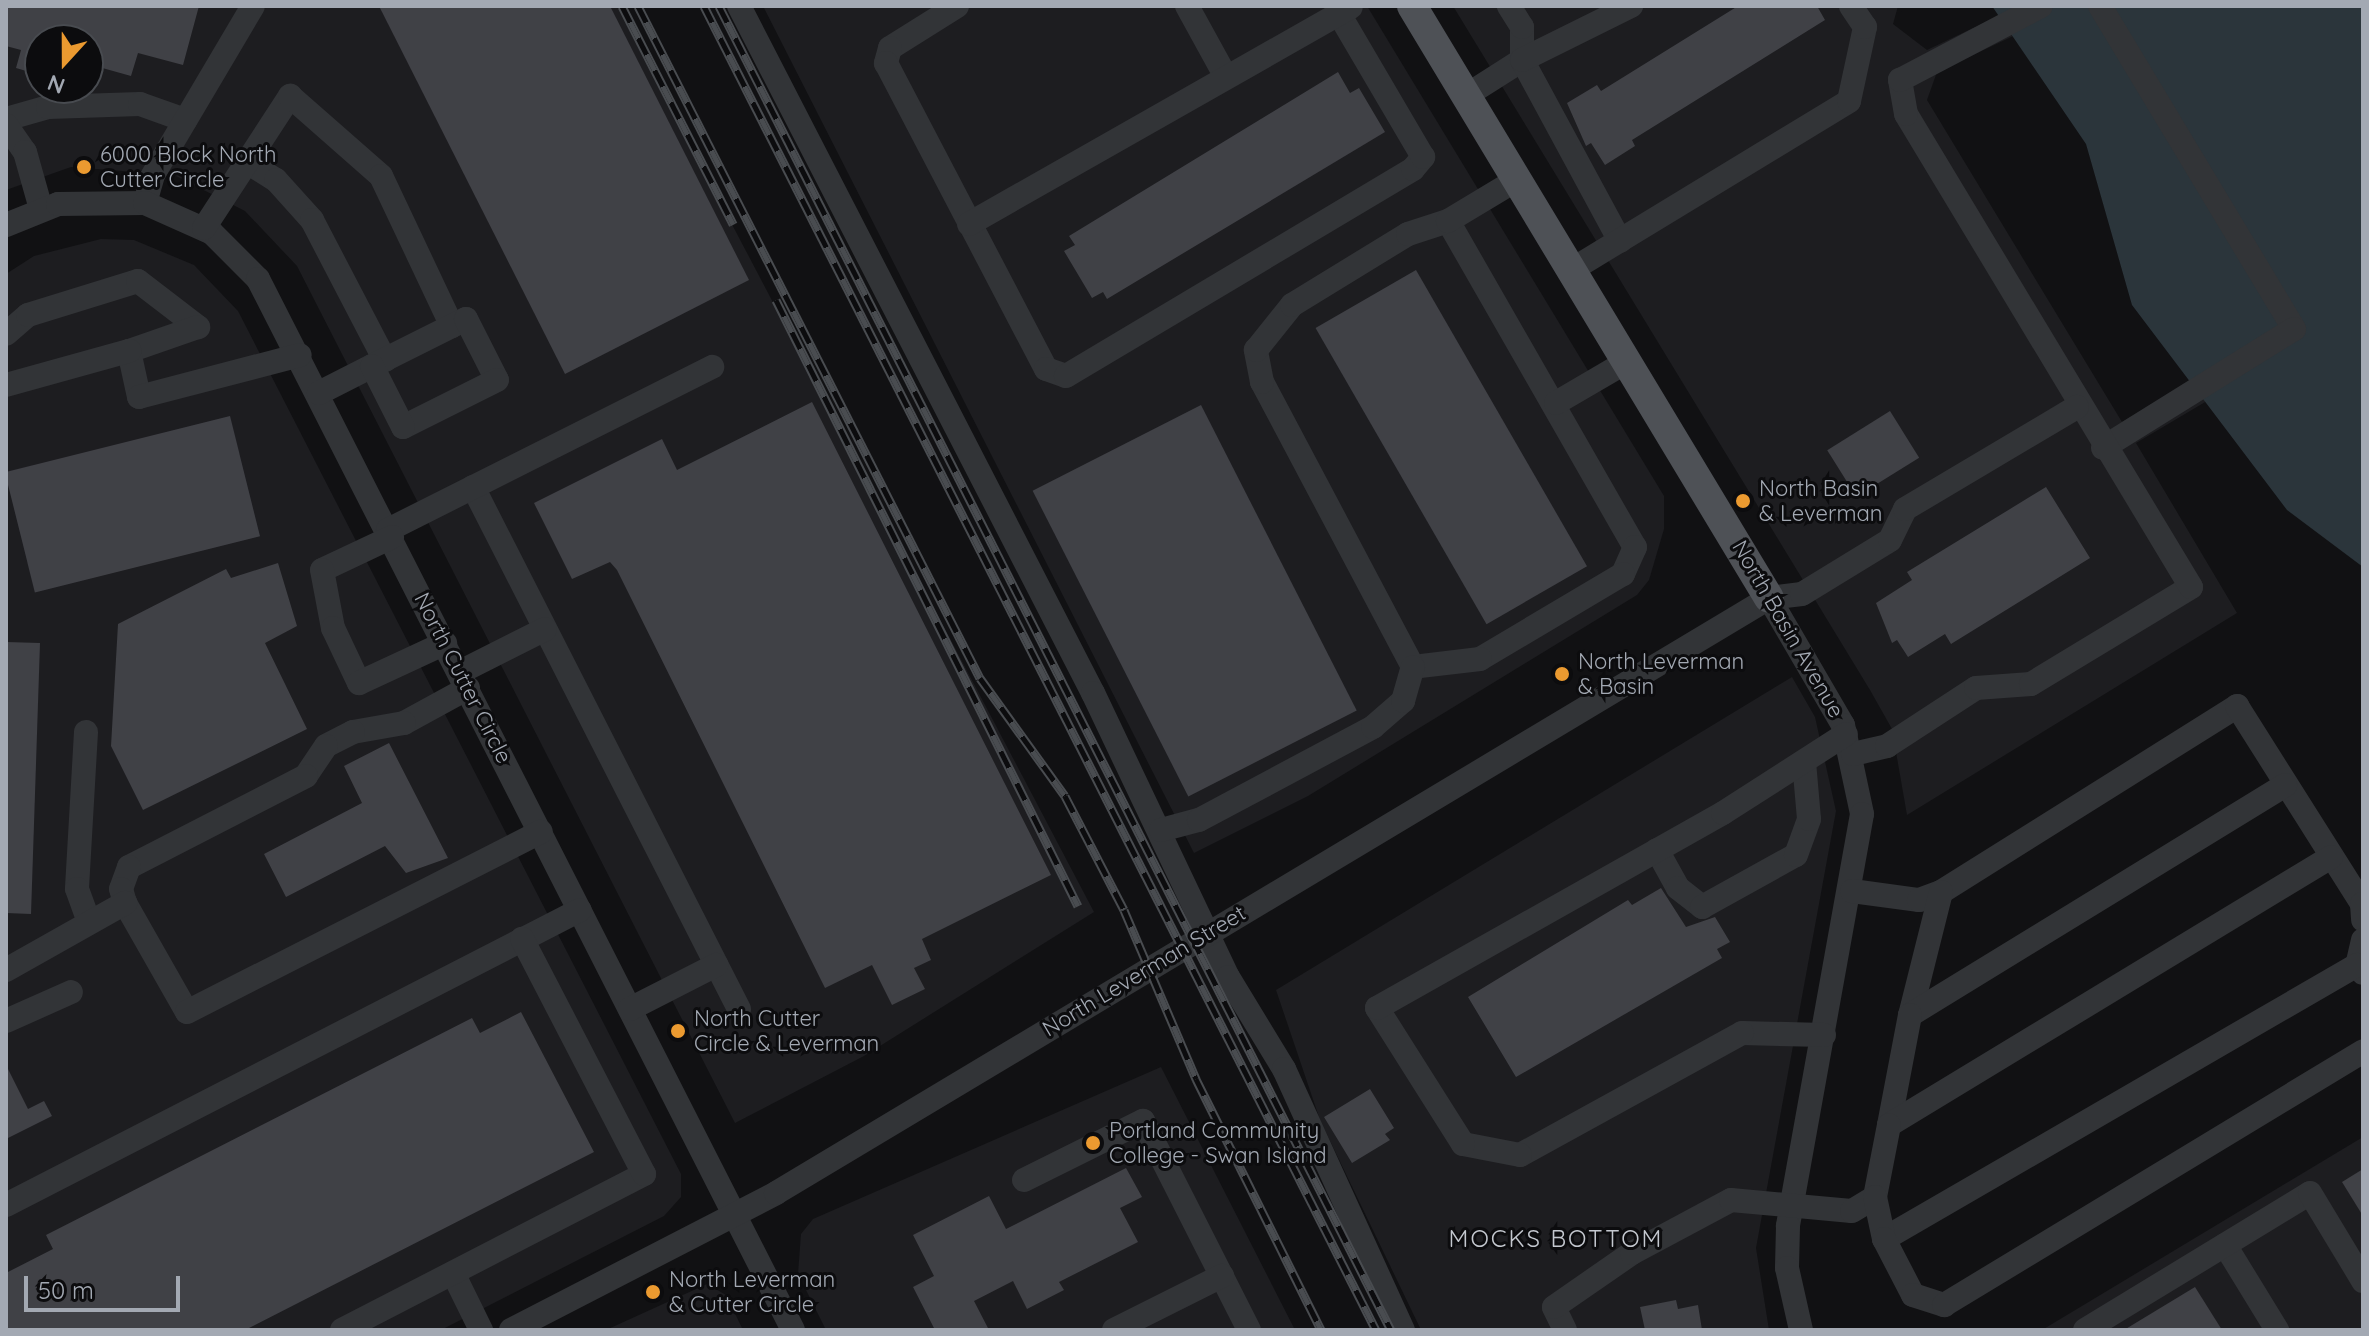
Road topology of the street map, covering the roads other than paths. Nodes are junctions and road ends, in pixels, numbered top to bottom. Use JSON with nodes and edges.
{"nodes":[{"id":1,"x":253,"y":6,"type":"edge"},
{"id":2,"x":739,"y":6,"type":"edge"},
{"id":3,"x":957,"y":6,"type":"edge"},
{"id":4,"x":1187,"y":6,"type":"edge"},
{"id":5,"x":1412,"y":6,"type":"edge"},
{"id":6,"x":1509,"y":6,"type":"edge"},
{"id":7,"x":1631,"y":6,"type":"edge"},
{"id":8,"x":1851,"y":6,"type":"edge"},
{"id":9,"x":2041,"y":6,"type":"edge"},
{"id":10,"x":2100,"y":6,"type":"edge"},
{"id":11,"x":1346,"y":10,"type":"edge"},
{"id":12,"x":1522,"y":60,"type":"junction"},
{"id":13,"x":1226,"y":77,"type":"junction"},
{"id":14,"x":1467,"y":95,"type":"junction"},
{"id":15,"x":6,"y":119,"type":"edge"},
{"id":16,"x":185,"y":120,"type":"junction"},
{"id":17,"x":6,"y":125,"type":"edge"},
{"id":18,"x":247,"y":162,"type":"junction"},
{"id":19,"x":1518,"y":179,"type":"junction"},
{"id":20,"x":145,"y":203,"type":"junction"},
{"id":21,"x":41,"y":209,"type":"junction"},
{"id":22,"x":1448,"y":221,"type":"junction"},
{"id":23,"x":969,"y":224,"type":"junction"},
{"id":24,"x":6,"y":225,"type":"edge"},
{"id":25,"x":204,"y":228,"type":"junction"},
{"id":26,"x":1620,"y":241,"type":"junction"},
{"id":27,"x":1573,"y":269,"type":"junction"},
{"id":28,"x":452,"y":326,"type":"junction"},
{"id":29,"x":6,"y":334,"type":"edge"},
{"id":30,"x":129,"y":351,"type":"junction"},
{"id":31,"x":300,"y":355,"type":"junction"},
{"id":32,"x":1628,"y":361,"type":"junction"},
{"id":33,"x":378,"y":363,"type":"junction"},
{"id":34,"x":712,"y":367,"type":"dead end"},
{"id":35,"x":6,"y":385,"type":"edge"},
{"id":36,"x":319,"y":393,"type":"junction"},
{"id":37,"x":1556,"y":403,"type":"junction"},
{"id":38,"x":2077,"y":407,"type":"junction"},
{"id":39,"x":2103,"y":448,"type":"junction"},
{"id":40,"x":473,"y":487,"type":"junction"},
{"id":41,"x":390,"y":534,"type":"junction"},
{"id":42,"x":1769,"y":598,"type":"junction"},
{"id":43,"x":545,"y":629,"type":"junction"},
{"id":44,"x":445,"y":643,"type":"junction"},
{"id":45,"x":1413,"y":667,"type":"junction"},
{"id":46,"x":464,"y":680,"type":"junction"},
{"id":47,"x":86,"y":732,"type":"dead end"},
{"id":48,"x":1850,"y":744,"type":"junction"},
{"id":49,"x":1804,"y":762,"type":"junction"},
{"id":50,"x":2285,"y":785,"type":"junction"},
{"id":51,"x":1161,"y":830,"type":"junction"},
{"id":52,"x":541,"y":832,"type":"junction"},
{"id":53,"x":1657,"y":850,"type":"junction"},
{"id":54,"x":2331,"y":857,"type":"junction"},
{"id":55,"x":1852,"y":891,"type":"junction"},
{"id":56,"x":1941,"y":892,"type":"junction"},
{"id":57,"x":125,"y":903,"type":"junction"},
{"id":58,"x":580,"y":910,"type":"junction"},
{"id":59,"x":88,"y":919,"type":"junction"},
{"id":60,"x":2363,"y":920,"type":"edge"},
{"id":61,"x":522,"y":939,"type":"junction"},
{"id":62,"x":2363,"y":940,"type":"edge"},
{"id":63,"x":716,"y":965,"type":"junction"},
{"id":64,"x":2360,"y":969,"type":"edge"},
{"id":65,"x":6,"y":970,"type":"edge"},
{"id":66,"x":71,"y":992,"type":"dead end"},
{"id":67,"x":630,"y":1009,"type":"junction"},
{"id":68,"x":739,"y":1009,"type":"dead end"},
{"id":69,"x":1910,"y":1015,"type":"junction"},
{"id":70,"x":6,"y":1021,"type":"edge"},
{"id":71,"x":1824,"y":1035,"type":"junction"},
{"id":72,"x":2363,"y":1051,"type":"edge"},
{"id":73,"x":1889,"y":1125,"type":"junction"},
{"id":74,"x":1024,"y":1180,"type":"dead end"},
{"id":75,"x":1875,"y":1197,"type":"junction"},
{"id":76,"x":1792,"y":1200,"type":"junction"},
{"id":77,"x":6,"y":1205,"type":"edge"},
{"id":78,"x":735,"y":1216,"type":"junction"},
{"id":79,"x":1884,"y":1239,"type":"junction"},
{"id":80,"x":2225,"y":1245,"type":"junction"},
{"id":81,"x":453,"y":1273,"type":"junction"},
{"id":82,"x":1222,"y":1276,"type":"junction"},
{"id":83,"x":2363,"y":1281,"type":"edge"},
{"id":84,"x":342,"y":1330,"type":"edge"},
{"id":85,"x":481,"y":1330,"type":"edge"},
{"id":86,"x":511,"y":1330,"type":"edge"},
{"id":87,"x":793,"y":1330,"type":"edge"},
{"id":88,"x":1114,"y":1330,"type":"edge"},
{"id":89,"x":1249,"y":1330,"type":"edge"},
{"id":90,"x":1403,"y":1330,"type":"edge"},
{"id":91,"x":1565,"y":1330,"type":"edge"},
{"id":92,"x":1801,"y":1330,"type":"edge"},
{"id":93,"x":2085,"y":1330,"type":"edge"},
{"id":94,"x":2277,"y":1330,"type":"edge"}],
"edges":[{"from":1,"to":16,"type":"street"},
{"from":2,"to":51,"type":"street"},
{"from":3,"to":23,"type":"street"},
{"from":4,"to":13,"type":"street"},
{"from":5,"to":14,"type":"main road","name":"North Basin Avenue"},
{"from":6,"to":12,"type":"street"},
{"from":7,"to":12,"type":"street"},
{"from":8,"to":26,"type":"street"},
{"from":9,"to":38,"type":"street"},
{"from":10,"to":39,"type":"street"},
{"from":11,"to":13,"type":"street"},
{"from":11,"to":23,"type":"street"},
{"from":12,"to":14,"type":"street"},
{"from":12,"to":26,"type":"street"},
{"from":13,"to":23,"type":"street"},
{"from":14,"to":19,"type":"main road","name":"North Basin Avenue"},
{"from":15,"to":16,"type":"street"},
{"from":16,"to":20,"type":"street"},
{"from":17,"to":21,"type":"street"},
{"from":18,"to":25,"type":"street"},
{"from":18,"to":28,"type":"street"},
{"from":18,"to":33,"type":"street"},
{"from":19,"to":22,"type":"street"},
{"from":19,"to":27,"type":"main road","name":"North Basin Avenue"},
{"from":20,"to":21,"type":"street","name":"North Cutter Circle"},
{"from":20,"to":25,"type":"street","name":"North Cutter Circle"},
{"from":21,"to":24,"type":"street","name":"North Cutter Circle"},
{"from":22,"to":37,"type":"street"},
{"from":22,"to":45,"type":"street"},
{"from":25,"to":31,"type":"street","name":"North Cutter Circle"},
{"from":26,"to":27,"type":"street"},
{"from":27,"to":32,"type":"main road","name":"North Basin Avenue"},
{"from":28,"to":33,"type":"street"},
{"from":28,"to":33,"type":"street"},
{"from":29,"to":30,"type":"street"},
{"from":30,"to":31,"type":"street"},
{"from":30,"to":35,"type":"street"},
{"from":31,"to":36,"type":"street","name":"North Cutter Circle"},
{"from":32,"to":37,"type":"street"},
{"from":32,"to":42,"type":"main road","name":"North Basin Avenue"},
{"from":33,"to":36,"type":"street"},
{"from":34,"to":40,"type":"street"},
{"from":36,"to":41,"type":"street","name":"North Cutter Circle"},
{"from":37,"to":45,"type":"street"},
{"from":38,"to":39,"type":"street"},
{"from":38,"to":42,"type":"street","name":"North Leverman Street"},
{"from":39,"to":48,"type":"street"},
{"from":40,"to":41,"type":"street"},
{"from":40,"to":43,"type":"street"},
{"from":41,"to":44,"type":"street","name":"North Cutter Circle"},
{"from":41,"to":44,"type":"street"},
{"from":42,"to":48,"type":"street","name":"North Basin Avenue"},
{"from":42,"to":78,"type":"street","name":"North Leverman Street"},
{"from":43,"to":46,"type":"street"},
{"from":43,"to":63,"type":"street"},
{"from":44,"to":46,"type":"street","name":"North Cutter Circle"},
{"from":45,"to":51,"type":"street"},
{"from":46,"to":52,"type":"street","name":"North Cutter Circle"},
{"from":46,"to":57,"type":"street"},
{"from":47,"to":59,"type":"street"},
{"from":48,"to":49,"type":"street"},
{"from":48,"to":55,"type":"street","name":"North Basin Avenue"},
{"from":49,"to":53,"type":"street"},
{"from":49,"to":53,"type":"street"},
{"from":50,"to":54,"type":"street"},
{"from":50,"to":56,"type":"street"},
{"from":50,"to":69,"type":"street"},
{"from":51,"to":90,"type":"street"},
{"from":52,"to":57,"type":"street"},
{"from":52,"to":58,"type":"street","name":"North Cutter Circle"},
{"from":53,"to":71,"type":"street"},
{"from":54,"to":60,"type":"street"},
{"from":54,"to":73,"type":"street"},
{"from":55,"to":56,"type":"street"},
{"from":55,"to":71,"type":"street","name":"North Basin Avenue"},
{"from":56,"to":69,"type":"street"},
{"from":57,"to":59,"type":"street"},
{"from":58,"to":61,"type":"street"},
{"from":58,"to":67,"type":"street","name":"North Cutter Circle"},
{"from":59,"to":65,"type":"street"},
{"from":61,"to":77,"type":"street"},
{"from":61,"to":81,"type":"street"},
{"from":62,"to":64,"type":"street"},
{"from":63,"to":67,"type":"street"},
{"from":63,"to":68,"type":"street"},
{"from":64,"to":79,"type":"street"},
{"from":66,"to":70,"type":"street"},
{"from":67,"to":78,"type":"street","name":"North Cutter Circle"},
{"from":69,"to":73,"type":"street"},
{"from":71,"to":76,"type":"street","name":"North Basin Avenue"},
{"from":72,"to":79,"type":"street"},
{"from":73,"to":75,"type":"street"},
{"from":74,"to":82,"type":"street"},
{"from":75,"to":76,"type":"street"},
{"from":75,"to":79,"type":"street"},
{"from":76,"to":91,"type":"street"},
{"from":76,"to":92,"type":"street","name":"North Basin Avenue"},
{"from":78,"to":86,"type":"street","name":"North Leverman Street"},
{"from":78,"to":87,"type":"street","name":"North Cutter Circle"},
{"from":80,"to":83,"type":"street"},
{"from":80,"to":93,"type":"street"},
{"from":80,"to":94,"type":"street"},
{"from":81,"to":84,"type":"street"},
{"from":81,"to":85,"type":"street"},
{"from":82,"to":88,"type":"street"},
{"from":82,"to":89,"type":"street"}]}
